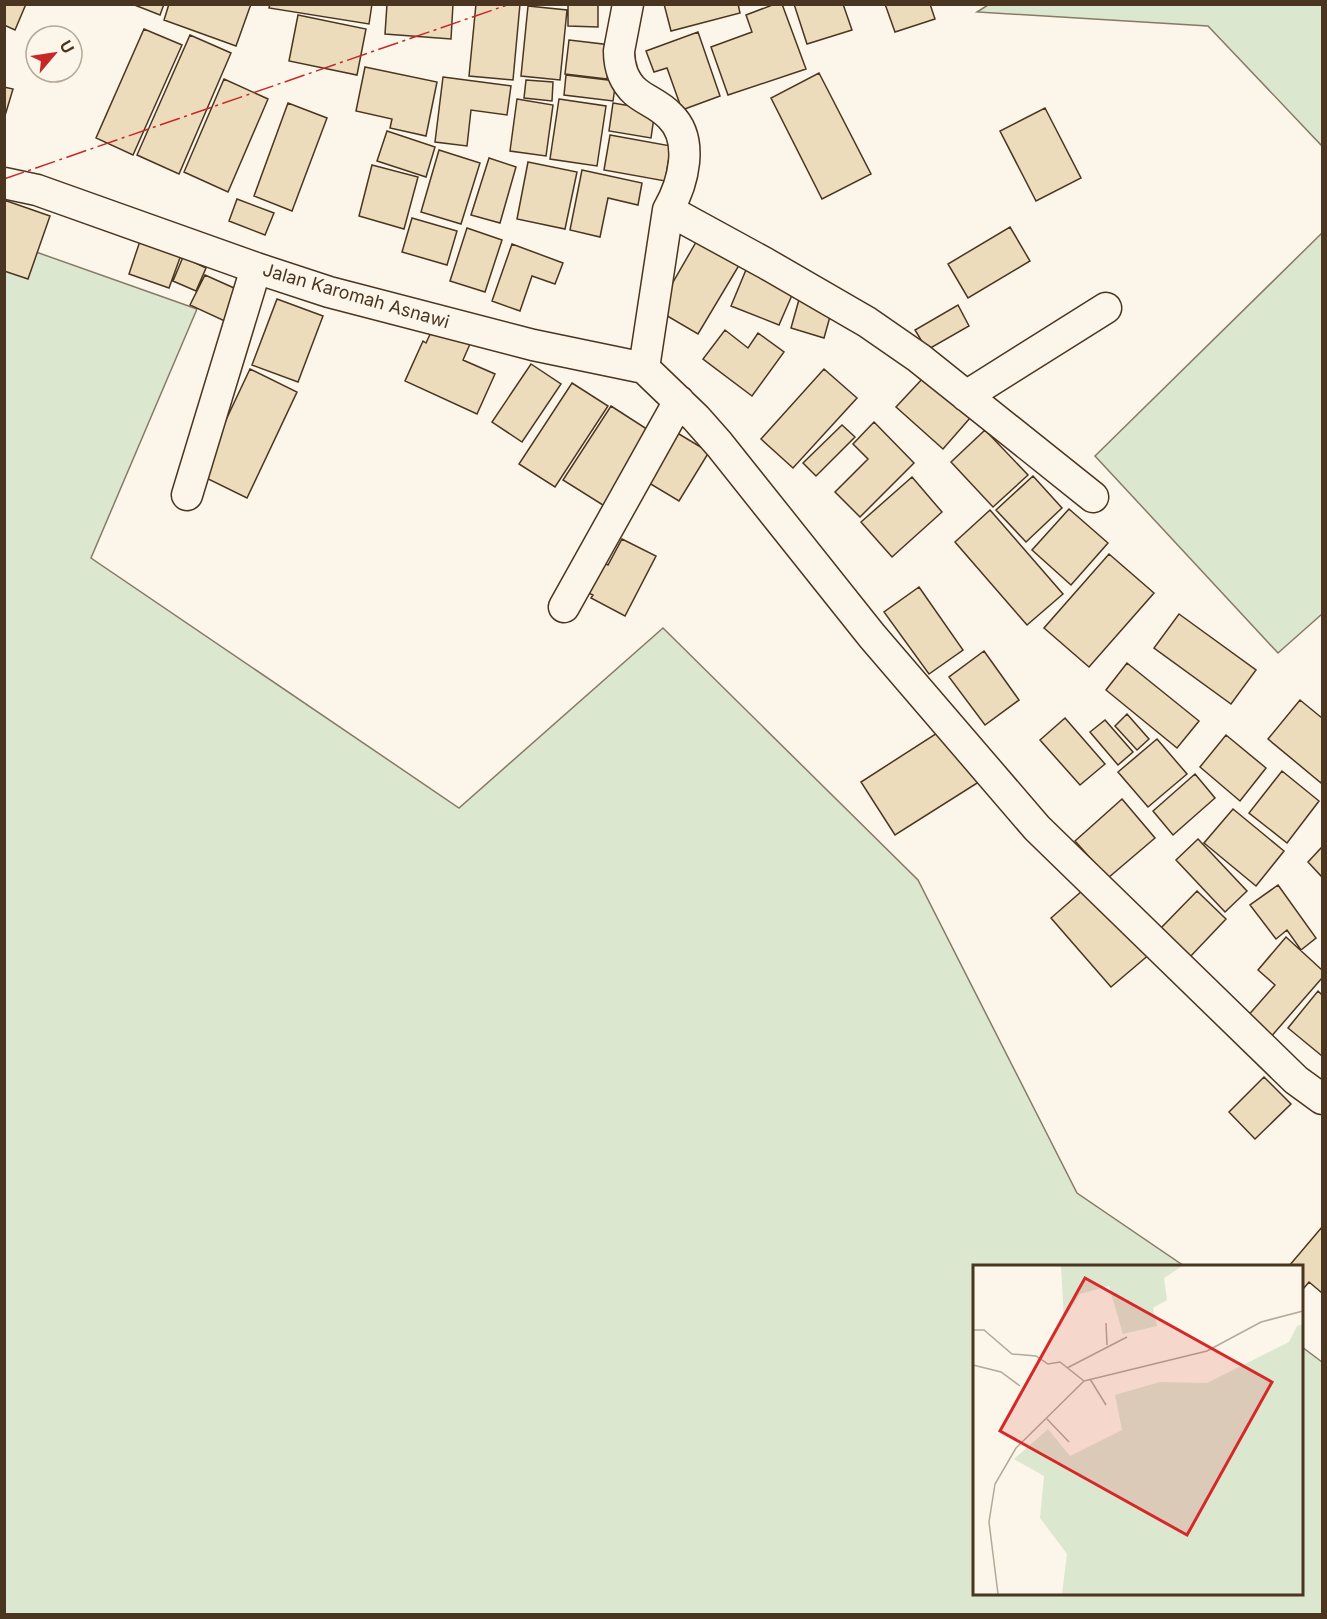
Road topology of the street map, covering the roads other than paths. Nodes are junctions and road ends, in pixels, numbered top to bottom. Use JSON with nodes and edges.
{"nodes":[{"id":1,"x":628,"y":4,"type":"edge"},
{"id":2,"x":4,"y":183,"type":"edge"},
{"id":3,"x":668,"y":210,"type":"junction"},
{"id":4,"x":256,"y":268,"type":"junction"},
{"id":5,"x":1106,"y":308,"type":"dead end"},
{"id":6,"x":644,"y":368,"type":"junction"},
{"id":7,"x":966,"y":396,"type":"junction"},
{"id":8,"x":679,"y":401,"type":"junction"},
{"id":9,"x":187,"y":495,"type":"dead end"},
{"id":10,"x":1093,"y":497,"type":"dead end"},
{"id":11,"x":564,"y":607,"type":"dead end"},
{"id":12,"x":1323,"y":1099,"type":"edge"}],
"edges":[{"from":1,"to":3,"type":"street"},
{"from":2,"to":4,"type":"street","name":"Jalan Karomah Asnawi"},
{"from":3,"to":6,"type":"street"},
{"from":3,"to":7,"type":"street"},
{"from":4,"to":6,"type":"street","name":"Jalan Karomah Asnawi"},
{"from":4,"to":9,"type":"street"},
{"from":5,"to":7,"type":"street"},
{"from":6,"to":8,"type":"street"},
{"from":7,"to":10,"type":"street"},
{"from":8,"to":11,"type":"street"},
{"from":8,"to":12,"type":"street"}]}
